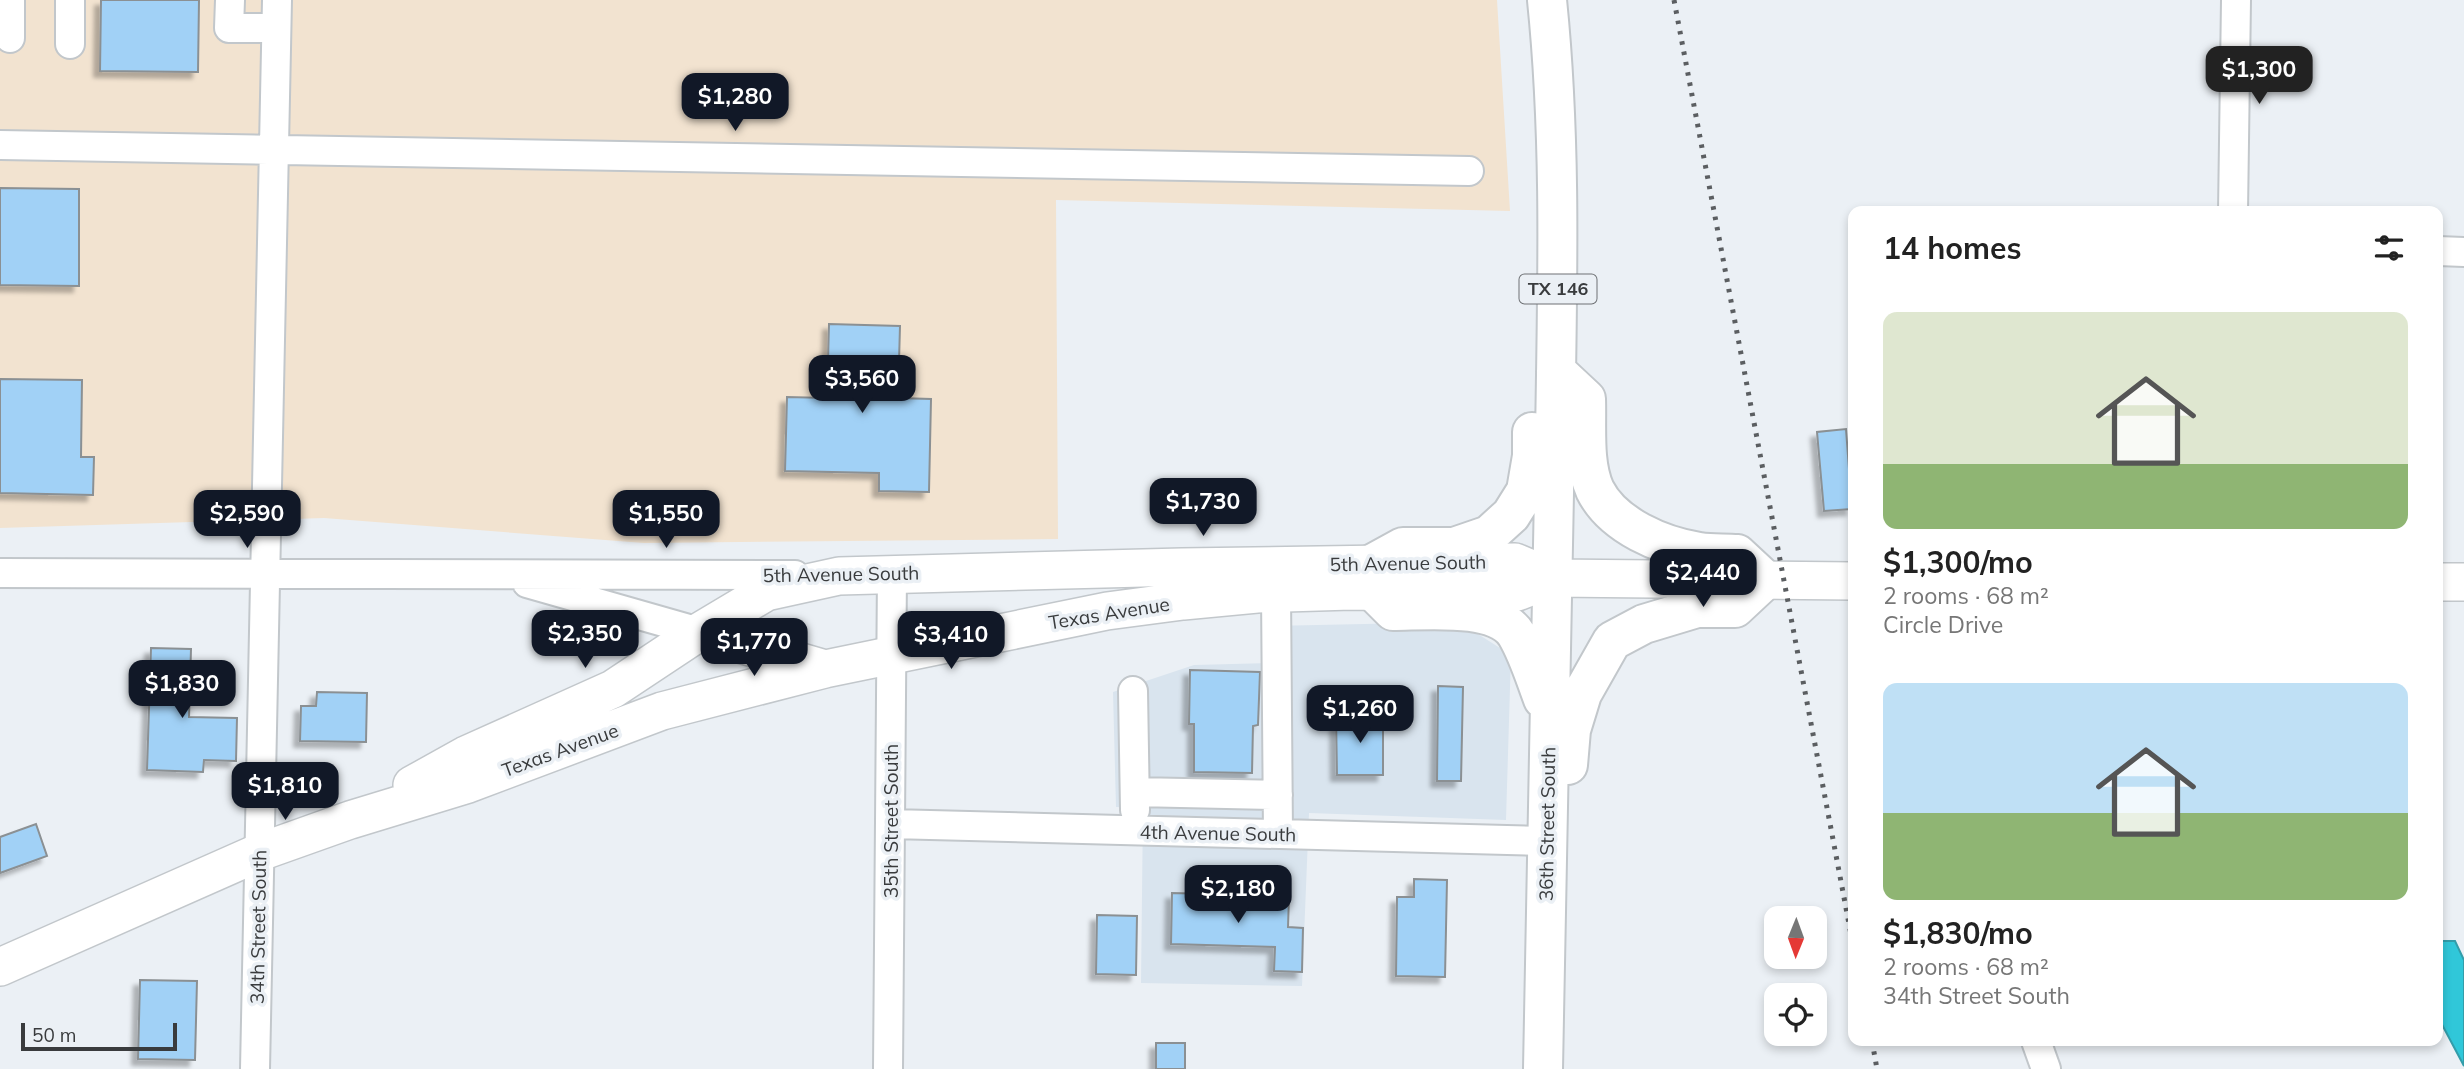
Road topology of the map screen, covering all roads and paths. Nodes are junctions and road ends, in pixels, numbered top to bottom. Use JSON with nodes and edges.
{"nodes":[{"id":1,"x":10,"y":0,"type":"edge"},
{"id":2,"x":70,"y":0,"type":"edge"},
{"id":3,"x":230,"y":0,"type":"edge"},
{"id":4,"x":276,"y":0,"type":"edge"},
{"id":5,"x":1548,"y":0,"type":"edge"},
{"id":6,"x":2236,"y":0,"type":"edge"},
{"id":7,"x":276,"y":28,"type":"junction"},
{"id":8,"x":10,"y":38,"type":"dead end"},
{"id":9,"x":69,"y":44,"type":"dead end"},
{"id":10,"x":0,"y":145,"type":"edge"},
{"id":11,"x":274,"y":150,"type":"junction"},
{"id":12,"x":1557,"y":156,"type":"junction"},
{"id":13,"x":1469,"y":171,"type":"dead end"},
{"id":14,"x":2232,"y":206,"type":"edge"},
{"id":15,"x":2443,"y":251,"type":"edge"},
{"id":16,"x":2464,"y":252,"type":"edge"},
{"id":17,"x":1556,"y":371,"type":"junction"},
{"id":18,"x":0,"y":573,"type":"edge"},
{"id":19,"x":892,"y":573,"type":"junction"},
{"id":20,"x":266,"y":574,"type":"junction"},
{"id":21,"x":494,"y":574,"type":"junction"},
{"id":22,"x":839,"y":576,"type":"junction"},
{"id":23,"x":1373,"y":577,"type":"junction"},
{"id":24,"x":1553,"y":578,"type":"junction"},
{"id":25,"x":1765,"y":580,"type":"junction"},
{"id":26,"x":1848,"y":581,"type":"edge"},
{"id":27,"x":2443,"y":582,"type":"edge"},
{"id":28,"x":2464,"y":582,"type":"edge"},
{"id":29,"x":1276,"y":593,"type":"junction"},
{"id":30,"x":699,"y":632,"type":"junction"},
{"id":31,"x":891,"y":655,"type":"junction"},
{"id":32,"x":825,"y":668,"type":"junction"},
{"id":33,"x":1133,"y":691,"type":"dead end"},
{"id":34,"x":1549,"y":718,"type":"junction"},
{"id":35,"x":1135,"y":792,"type":"junction"},
{"id":36,"x":1214,"y":794,"type":"junction"},
{"id":37,"x":1278,"y":795,"type":"junction"},
{"id":38,"x":350,"y":820,"type":"junction"},
{"id":39,"x":891,"y":824,"type":"junction"},
{"id":40,"x":1135,"y":831,"type":"junction"},
{"id":41,"x":1213,"y":832,"type":"junction"},
{"id":42,"x":1278,"y":834,"type":"junction"},
{"id":43,"x":1546,"y":841,"type":"junction"},
{"id":44,"x":260,"y":852,"type":"junction"},
{"id":45,"x":1545,"y":916,"type":"junction"},
{"id":46,"x":0,"y":967,"type":"edge"},
{"id":47,"x":2038,"y":1046,"type":"edge"},
{"id":48,"x":255,"y":1069,"type":"edge"},
{"id":49,"x":888,"y":1069,"type":"edge"},
{"id":50,"x":1543,"y":1069,"type":"edge"},
{"id":51,"x":2046,"y":1069,"type":"edge"}],
"edges":[{"from":1,"to":8,"type":"street"},
{"from":2,"to":9,"type":"street"},
{"from":3,"to":7,"type":"street"},
{"from":4,"to":7,"type":"street","name":"34th Street South"},
{"from":5,"to":12,"type":"highway","number":"TX 146"},
{"from":6,"to":14,"type":"street"},
{"from":7,"to":11,"type":"street","name":"34th Street South"},
{"from":10,"to":11,"type":"street"},
{"from":11,"to":13,"type":"street"},
{"from":11,"to":20,"type":"street","name":"34th Street South"},
{"from":12,"to":17,"type":"highway","number":"TX 146"},
{"from":12,"to":23,"type":"highway"},
{"from":15,"to":16,"type":"street"},
{"from":17,"to":24,"type":"highway","number":"TX 146"},
{"from":17,"to":25,"type":"highway"},
{"from":18,"to":20,"type":"street","name":"5th Avenue South"},
{"from":19,"to":22,"type":"main road","name":"5th Avenue South"},
{"from":19,"to":23,"type":"main road","name":"5th Avenue South"},
{"from":19,"to":31,"type":"street","name":"35th Street South"},
{"from":20,"to":21,"type":"street","name":"5th Avenue South"},
{"from":20,"to":44,"type":"street","name":"34th Street South"},
{"from":21,"to":22,"type":"street","name":"5th Avenue South"},
{"from":21,"to":30,"type":"street"},
{"from":22,"to":30,"type":"main road"},
{"from":23,"to":24,"type":"main road","name":"5th Avenue South"},
{"from":23,"to":29,"type":"main road","name":"Texas Avenue"},
{"from":23,"to":34,"type":"highway","number":"TX 146"},
{"from":24,"to":25,"type":"main road"},
{"from":24,"to":34,"type":"highway","name":"36th Street South","number":"TX 146"},
{"from":25,"to":26,"type":"main road"},
{"from":25,"to":45,"type":"highway"},
{"from":27,"to":28,"type":"main road"},
{"from":29,"to":31,"type":"main road","name":"Texas Avenue"},
{"from":29,"to":37,"type":"street"},
{"from":30,"to":32,"type":"main road"},
{"from":30,"to":38,"type":"main road"},
{"from":31,"to":32,"type":"main road","name":"Texas Avenue"},
{"from":31,"to":39,"type":"street","name":"35th Street South"},
{"from":32,"to":38,"type":"main road","name":"Texas Avenue"},
{"from":33,"to":35,"type":"street"},
{"from":34,"to":43,"type":"highway","name":"36th Street South","number":"TX 146"},
{"from":35,"to":36,"type":"street"},
{"from":35,"to":40,"type":"street"},
{"from":36,"to":37,"type":"street"},
{"from":36,"to":41,"type":"street"},
{"from":37,"to":42,"type":"street"},
{"from":38,"to":44,"type":"main road","name":"Texas Avenue"},
{"from":39,"to":40,"type":"street","name":"4th Avenue South"},
{"from":39,"to":49,"type":"street","name":"35th Street South"},
{"from":40,"to":41,"type":"street","name":"4th Avenue South"},
{"from":41,"to":42,"type":"street","name":"4th Avenue South"},
{"from":42,"to":43,"type":"street","name":"4th Avenue South"},
{"from":43,"to":45,"type":"highway","name":"36th Street South","number":"TX 146"},
{"from":44,"to":46,"type":"main road","name":"Texas Avenue"},
{"from":44,"to":48,"type":"street","name":"34th Street South"},
{"from":45,"to":50,"type":"highway","name":"36th Street South","number":"TX 146"},
{"from":47,"to":51,"type":"street"}]}
